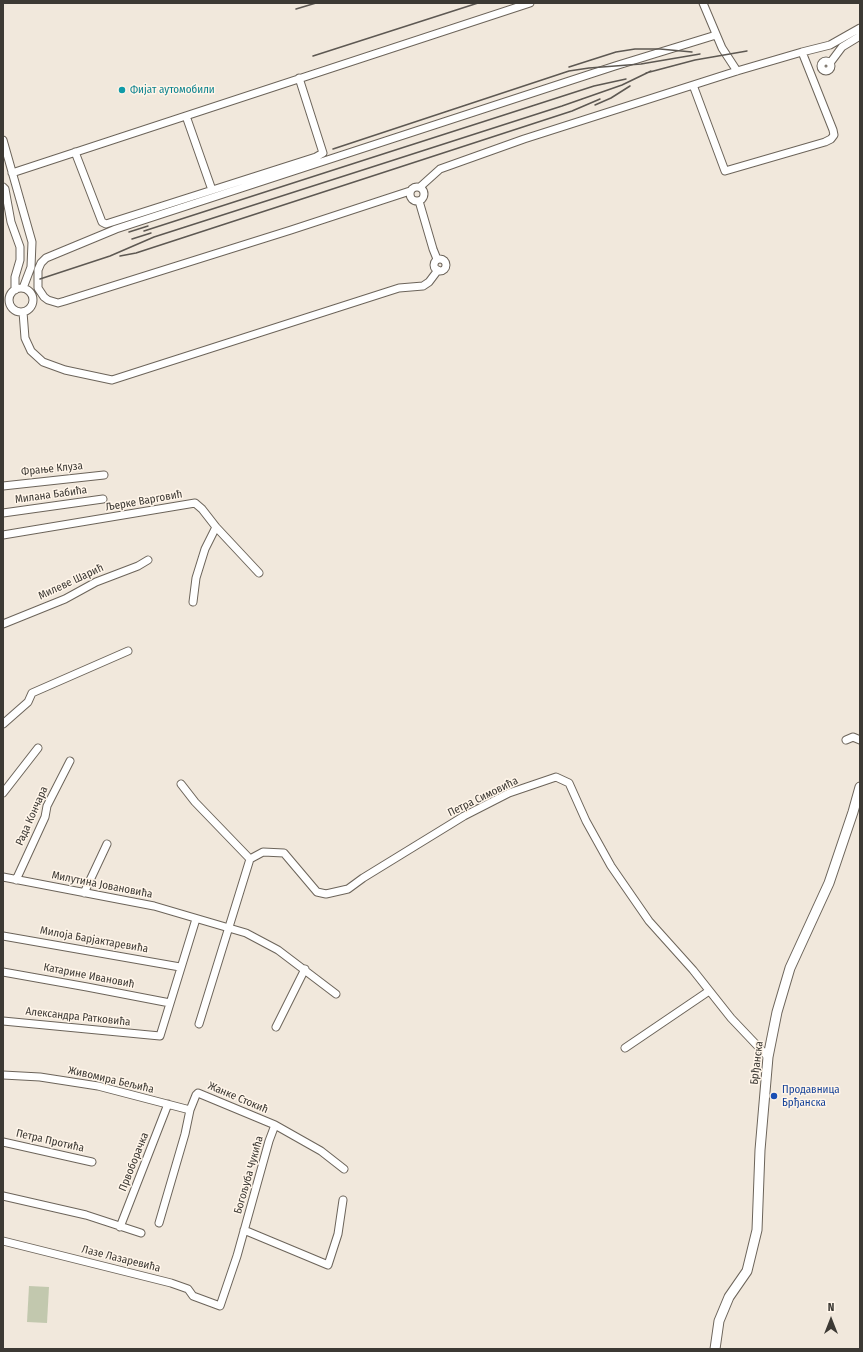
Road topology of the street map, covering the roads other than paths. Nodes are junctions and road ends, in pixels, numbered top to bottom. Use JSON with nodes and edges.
{"nodes":[{"id":1,"x":530,"y":3,"type":"edge"},
{"id":2,"x":703,"y":3,"type":"edge"},
{"id":3,"x":860,"y":28,"type":"edge"},
{"id":4,"x":716,"y":35,"type":"junction"},
{"id":5,"x":860,"y":36,"type":"edge"},
{"id":6,"x":802,"y":52,"type":"junction"},
{"id":7,"x":830,"y":63,"type":"dead end"},
{"id":8,"x":737,"y":71,"type":"junction"},
{"id":9,"x":299,"y":78,"type":"junction"},
{"id":10,"x":693,"y":85,"type":"junction"},
{"id":11,"x":186,"y":116,"type":"junction"},
{"id":12,"x":3,"y":140,"type":"edge"},
{"id":13,"x":75,"y":152,"type":"junction"},
{"id":14,"x":12,"y":173,"type":"junction"},
{"id":15,"x":3,"y":187,"type":"edge"},
{"id":16,"x":420,"y":188,"type":"junction"},
{"id":17,"x":212,"y":190,"type":"junction"},
{"id":18,"x":410,"y":191,"type":"junction"},
{"id":19,"x":419,"y":201,"type":"junction"},
{"id":20,"x":438,"y":259,"type":"junction"},
{"id":21,"x":438,"y":270,"type":"junction"},
{"id":22,"x":19,"y":289,"type":"junction"},
{"id":23,"x":6,"y":299,"type":"edge"},
{"id":24,"x":23,"y":312,"type":"junction"},
{"id":25,"x":104,"y":475,"type":"dead end"},
{"id":26,"x":3,"y":486,"type":"edge"},
{"id":27,"x":103,"y":499,"type":"dead end"},
{"id":28,"x":3,"y":513,"type":"edge"},
{"id":29,"x":216,"y":526,"type":"junction"},
{"id":30,"x":3,"y":535,"type":"edge"},
{"id":31,"x":148,"y":560,"type":"dead end"},
{"id":32,"x":259,"y":573,"type":"dead end"},
{"id":33,"x":193,"y":602,"type":"dead end"},
{"id":34,"x":3,"y":624,"type":"edge"},
{"id":35,"x":128,"y":651,"type":"dead end"},
{"id":36,"x":3,"y":724,"type":"edge"},
{"id":37,"x":846,"y":740,"type":"dead end"},
{"id":38,"x":860,"y":740,"type":"edge"},
{"id":39,"x":38,"y":748,"type":"dead end"},
{"id":40,"x":70,"y":761,"type":"dead end"},
{"id":41,"x":181,"y":784,"type":"dead end"},
{"id":42,"x":860,"y":787,"type":"edge"},
{"id":43,"x":3,"y":793,"type":"edge"},
{"id":44,"x":107,"y":844,"type":"dead end"},
{"id":45,"x":250,"y":858,"type":"junction"},
{"id":46,"x":3,"y":878,"type":"edge"},
{"id":47,"x":16,"y":880,"type":"junction"},
{"id":48,"x":84,"y":893,"type":"junction"},
{"id":49,"x":196,"y":919,"type":"junction"},
{"id":50,"x":229,"y":929,"type":"junction"},
{"id":51,"x":3,"y":936,"type":"edge"},
{"id":52,"x":180,"y":968,"type":"junction"},
{"id":53,"x":304,"y":969,"type":"junction"},
{"id":54,"x":3,"y":972,"type":"edge"},
{"id":55,"x":709,"y":991,"type":"junction"},
{"id":56,"x":336,"y":994,"type":"dead end"},
{"id":57,"x":170,"y":1004,"type":"junction"},
{"id":58,"x":3,"y":1021,"type":"edge"},
{"id":59,"x":199,"y":1024,"type":"dead end"},
{"id":60,"x":276,"y":1027,"type":"dead end"},
{"id":61,"x":625,"y":1048,"type":"dead end"},
{"id":62,"x":768,"y":1057,"type":"junction"},
{"id":63,"x":3,"y":1075,"type":"edge"},
{"id":64,"x":168,"y":1104,"type":"junction"},
{"id":65,"x":190,"y":1110,"type":"junction"},
{"id":66,"x":275,"y":1125,"type":"junction"},
{"id":67,"x":3,"y":1142,"type":"edge"},
{"id":68,"x":92,"y":1162,"type":"dead end"},
{"id":69,"x":344,"y":1169,"type":"dead end"},
{"id":70,"x":3,"y":1196,"type":"edge"},
{"id":71,"x":343,"y":1200,"type":"dead end"},
{"id":72,"x":159,"y":1223,"type":"dead end"},
{"id":73,"x":120,"y":1227,"type":"junction"},
{"id":74,"x":244,"y":1230,"type":"junction"},
{"id":75,"x":141,"y":1233,"type":"dead end"},
{"id":76,"x":3,"y":1241,"type":"edge"},
{"id":77,"x":223,"y":1298,"type":"joint"},
{"id":78,"x":716,"y":1349,"type":"edge"}],
"edges":[{"from":1,"to":9,"type":"street"},
{"from":2,"to":4,"type":"street"},
{"from":3,"to":6,"type":"street"},
{"from":4,"to":8,"type":"street"},
{"from":4,"to":18,"type":"street"},
{"from":5,"to":7,"type":"street"},
{"from":6,"to":8,"type":"street"},
{"from":6,"to":10,"type":"street"},
{"from":8,"to":10,"type":"street"},
{"from":9,"to":11,"type":"street"},
{"from":9,"to":17,"type":"street"},
{"from":10,"to":16,"type":"street"},
{"from":11,"to":13,"type":"street"},
{"from":11,"to":17,"type":"street"},
{"from":12,"to":14,"type":"street"},
{"from":13,"to":14,"type":"street"},
{"from":13,"to":17,"type":"street"},
{"from":14,"to":22,"type":"street"},
{"from":15,"to":22,"type":"street"},
{"from":16,"to":18,"type":"street"},
{"from":16,"to":19,"type":"street"},
{"from":18,"to":19,"type":"street"},
{"from":19,"to":20,"type":"street"},
{"from":20,"to":21,"type":"street"},
{"from":20,"to":21,"type":"street"},
{"from":21,"to":24,"type":"street"},
{"from":22,"to":23,"type":"street"},
{"from":22,"to":24,"type":"street"},
{"from":23,"to":24,"type":"street"},
{"from":25,"to":26,"type":"street","name":"Фрање Клуза"},
{"from":27,"to":28,"type":"street","name":"Милана Бабића"},
{"from":29,"to":30,"type":"street","name":"Љерке Варговић"},
{"from":29,"to":32,"type":"street","name":"Љерке Варговић"},
{"from":29,"to":33,"type":"street"},
{"from":31,"to":34,"type":"street","name":"Милеве Шарић"},
{"from":35,"to":36,"type":"street"},
{"from":37,"to":38,"type":"street"},
{"from":39,"to":43,"type":"street"},
{"from":40,"to":47,"type":"street","name":"Рада Кончара"},
{"from":41,"to":45,"type":"street"},
{"from":42,"to":62,"type":"street","name":"Брђанска"},
{"from":44,"to":48,"type":"street"},
{"from":45,"to":50,"type":"street"},
{"from":45,"to":55,"type":"street","name":"Петра Симовића"},
{"from":46,"to":47,"type":"street","name":"Милутина Јовановића"},
{"from":47,"to":48,"type":"street","name":"Милутина Јовановића"},
{"from":48,"to":49,"type":"street","name":"Милутина Јовановића"},
{"from":49,"to":50,"type":"street","name":"Милутина Јовановића"},
{"from":49,"to":52,"type":"street"},
{"from":50,"to":53,"type":"street","name":"Милутина Јовановића"},
{"from":50,"to":59,"type":"street"},
{"from":51,"to":52,"type":"street","name":"Милоја Барјактаревића"},
{"from":52,"to":57,"type":"street"},
{"from":53,"to":56,"type":"street","name":"Милутина Јовановића"},
{"from":53,"to":60,"type":"street"},
{"from":54,"to":57,"type":"street","name":"Катарине Ивановић"},
{"from":55,"to":61,"type":"street"},
{"from":55,"to":62,"type":"street","name":"Петра Симовића"},
{"from":57,"to":58,"type":"street","name":"Александра Ратковића"},
{"from":62,"to":78,"type":"street","name":"Брђанска"},
{"from":63,"to":64,"type":"street","name":"Живомира Бељића"},
{"from":64,"to":65,"type":"street","name":"Живомира Бељића"},
{"from":64,"to":73,"type":"street","name":"Првоборачка"},
{"from":65,"to":66,"type":"street","name":"Жанке Стокић"},
{"from":65,"to":72,"type":"street","name":"Жанке Стокић"},
{"from":66,"to":69,"type":"street","name":"Жанке Стокић"},
{"from":66,"to":74,"type":"street","name":"Богољуба Чукића"},
{"from":67,"to":68,"type":"street","name":"Петра Протића"},
{"from":70,"to":73,"type":"street"},
{"from":71,"to":74,"type":"street","name":"Богољуба Чукића"},
{"from":73,"to":75,"type":"street"},
{"from":74,"to":77,"type":"street","name":"Богољуба Чукића"},
{"from":76,"to":77,"type":"street","name":"Лазе Лазаревића"}]}
